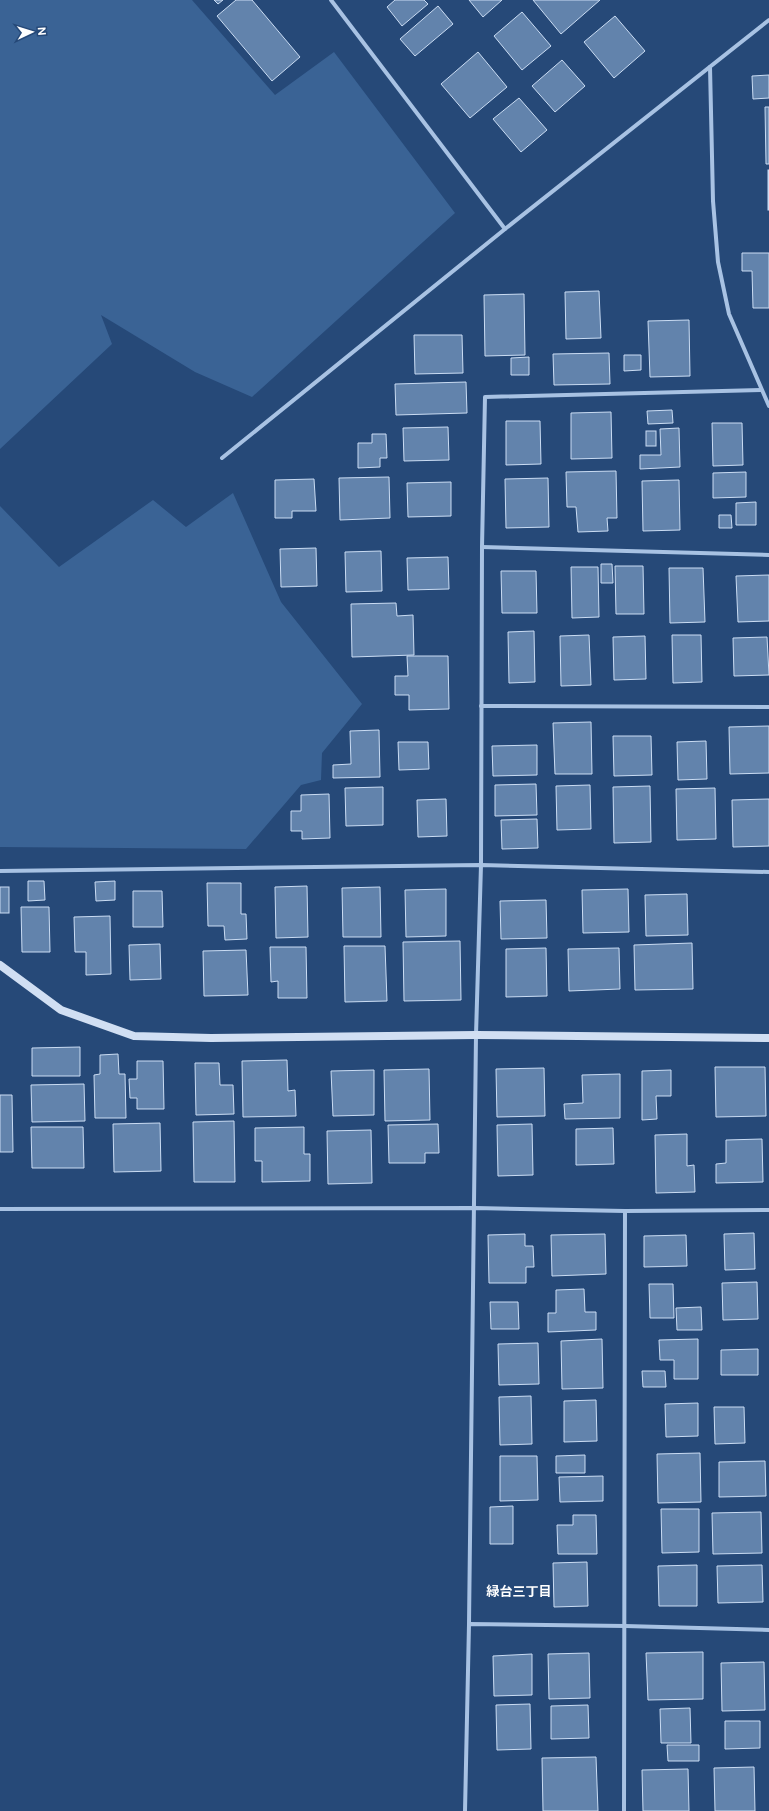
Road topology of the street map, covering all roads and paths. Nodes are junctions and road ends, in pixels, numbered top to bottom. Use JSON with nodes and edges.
{"nodes":[{"id":1,"x":330,"y":0,"type":"edge"},
{"id":2,"x":769,"y":20,"type":"edge"},
{"id":3,"x":710,"y":67,"type":"junction"},
{"id":4,"x":505,"y":229,"type":"junction"},
{"id":5,"x":761,"y":390,"type":"junction"},
{"id":6,"x":769,"y":406,"type":"edge"},
{"id":7,"x":222,"y":458,"type":"dead end"},
{"id":8,"x":482,"y":547,"type":"junction"},
{"id":9,"x":769,"y":555,"type":"edge"},
{"id":10,"x":481,"y":706,"type":"junction"},
{"id":11,"x":769,"y":707,"type":"edge"},
{"id":12,"x":481,"y":865,"type":"junction"},
{"id":13,"x":0,"y":871,"type":"edge"},
{"id":14,"x":769,"y":872,"type":"edge"},
{"id":15,"x":0,"y":965,"type":"edge"},
{"id":16,"x":476,"y":1035,"type":"junction"},
{"id":17,"x":769,"y":1038,"type":"edge"},
{"id":18,"x":475,"y":1208,"type":"junction"},
{"id":19,"x":0,"y":1209,"type":"edge"},
{"id":20,"x":769,"y":1210,"type":"edge"},
{"id":21,"x":626,"y":1211,"type":"junction"},
{"id":22,"x":469,"y":1624,"type":"junction"},
{"id":23,"x":625,"y":1626,"type":"junction"},
{"id":24,"x":769,"y":1630,"type":"edge"},
{"id":25,"x":465,"y":1811,"type":"edge"},
{"id":26,"x":624,"y":1811,"type":"edge"}],
"edges":[{"from":1,"to":4,"type":"street"},
{"from":2,"to":3,"type":"street"},
{"from":3,"to":4,"type":"street"},
{"from":3,"to":5,"type":"street"},
{"from":4,"to":7,"type":"street"},
{"from":5,"to":6,"type":"street"},
{"from":5,"to":8,"type":"street"},
{"from":8,"to":9,"type":"street"},
{"from":8,"to":10,"type":"street"},
{"from":10,"to":11,"type":"street"},
{"from":10,"to":12,"type":"street"},
{"from":12,"to":13,"type":"street"},
{"from":12,"to":14,"type":"street"},
{"from":12,"to":16,"type":"street"},
{"from":15,"to":16,"type":"street"},
{"from":16,"to":17,"type":"street"},
{"from":16,"to":18,"type":"street"},
{"from":18,"to":19,"type":"street"},
{"from":18,"to":21,"type":"street"},
{"from":18,"to":22,"type":"street"},
{"from":20,"to":21,"type":"street"},
{"from":21,"to":23,"type":"street"},
{"from":22,"to":23,"type":"street"},
{"from":22,"to":25,"type":"street"},
{"from":23,"to":24,"type":"street"},
{"from":23,"to":26,"type":"street"}]}
